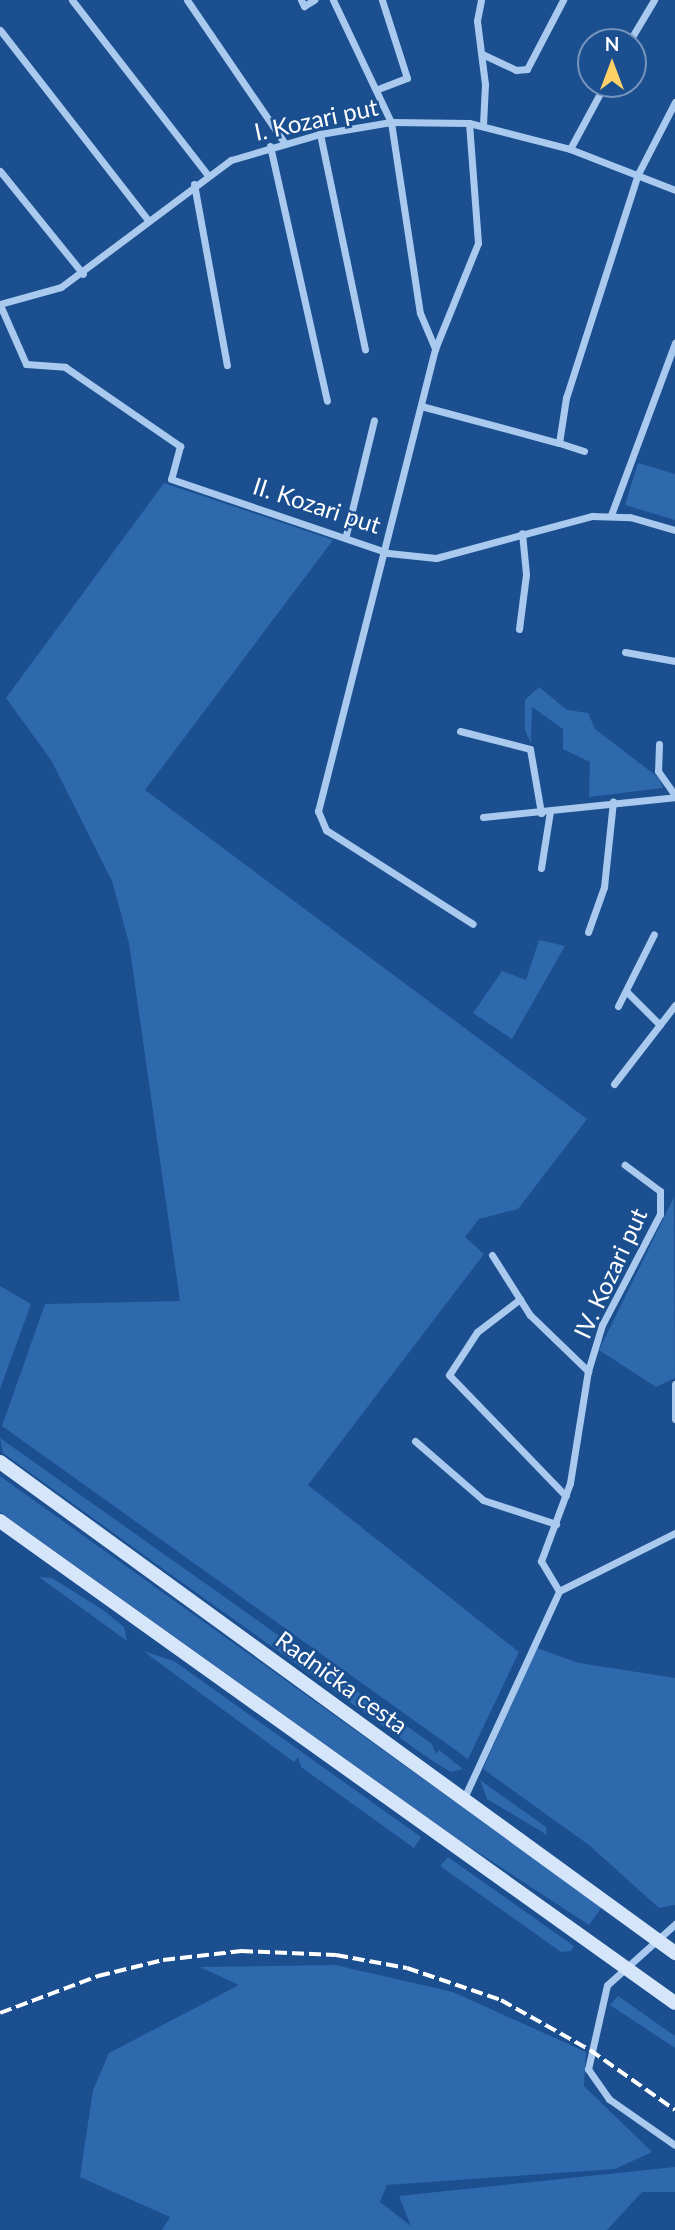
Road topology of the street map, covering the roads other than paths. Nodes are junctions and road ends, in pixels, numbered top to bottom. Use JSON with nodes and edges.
{"nodes":[{"id":1,"x":72,"y":0,"type":"edge"},
{"id":2,"x":187,"y":0,"type":"edge"},
{"id":3,"x":301,"y":0,"type":"edge"},
{"id":4,"x":314,"y":0,"type":"edge"},
{"id":5,"x":333,"y":0,"type":"edge"},
{"id":6,"x":382,"y":0,"type":"edge"},
{"id":7,"x":481,"y":0,"type":"edge"},
{"id":8,"x":563,"y":0,"type":"edge"},
{"id":9,"x":654,"y":0,"type":"edge"},
{"id":10,"x":637,"y":28,"type":"edge"},
{"id":11,"x":0,"y":30,"type":"edge"},
{"id":12,"x":482,"y":54,"type":"junction"},
{"id":13,"x":378,"y":89,"type":"junction"},
{"id":14,"x":597,"y":98,"type":"edge"},
{"id":15,"x":675,"y":102,"type":"edge"},
{"id":16,"x":391,"y":122,"type":"junction"},
{"id":17,"x":469,"y":123,"type":"junction"},
{"id":18,"x":483,"y":125,"type":"junction"},
{"id":19,"x":320,"y":134,"type":"junction"},
{"id":20,"x":284,"y":142,"type":"junction"},
{"id":21,"x":270,"y":146,"type":"junction"},
{"id":22,"x":570,"y":149,"type":"junction"},
{"id":23,"x":0,"y":172,"type":"edge"},
{"id":24,"x":208,"y":174,"type":"junction"},
{"id":25,"x":638,"y":174,"type":"junction"},
{"id":26,"x":194,"y":184,"type":"junction"},
{"id":27,"x":675,"y":190,"type":"edge"},
{"id":28,"x":147,"y":219,"type":"junction"},
{"id":29,"x":82,"y":274,"type":"junction"},
{"id":30,"x":0,"y":304,"type":"edge"},
{"id":31,"x":675,"y":343,"type":"edge"},
{"id":32,"x":366,"y":349,"type":"dead end"},
{"id":33,"x":435,"y":349,"type":"junction"},
{"id":34,"x":227,"y":365,"type":"dead end"},
{"id":35,"x":327,"y":401,"type":"dead end"},
{"id":36,"x":421,"y":406,"type":"junction"},
{"id":37,"x":374,"y":420,"type":"dead end"},
{"id":38,"x":559,"y":443,"type":"junction"},
{"id":39,"x":584,"y":450,"type":"dead end"},
{"id":40,"x":611,"y":515,"type":"junction"},
{"id":41,"x":675,"y":530,"type":"edge"},
{"id":42,"x":522,"y":533,"type":"junction"},
{"id":43,"x":346,"y":535,"type":"junction"},
{"id":44,"x":383,"y":550,"type":"junction"},
{"id":45,"x":519,"y":629,"type":"dead end"},
{"id":46,"x":625,"y":652,"type":"dead end"},
{"id":47,"x":675,"y":662,"type":"edge"},
{"id":48,"x":460,"y":731,"type":"dead end"},
{"id":49,"x":659,"y":744,"type":"dead end"},
{"id":50,"x":675,"y":796,"type":"edge"},
{"id":51,"x":613,"y":801,"type":"junction"},
{"id":52,"x":550,"y":811,"type":"junction"},
{"id":53,"x":541,"y":813,"type":"junction"},
{"id":54,"x":483,"y":817,"type":"dead end"},
{"id":55,"x":541,"y":868,"type":"dead end"},
{"id":56,"x":473,"y":924,"type":"dead end"},
{"id":57,"x":588,"y":932,"type":"dead end"},
{"id":58,"x":654,"y":934,"type":"dead end"},
{"id":59,"x":628,"y":993,"type":"junction"},
{"id":60,"x":675,"y":1005,"type":"edge"},
{"id":61,"x":618,"y":1006,"type":"dead end"},
{"id":62,"x":660,"y":1025,"type":"junction"},
{"id":63,"x":614,"y":1084,"type":"dead end"},
{"id":64,"x":625,"y":1165,"type":"dead end"},
{"id":65,"x":492,"y":1255,"type":"dead end"},
{"id":66,"x":520,"y":1299,"type":"junction"},
{"id":67,"x":588,"y":1371,"type":"junction"},
{"id":68,"x":675,"y":1384,"type":"edge"},
{"id":69,"x":675,"y":1419,"type":"edge"},
{"id":70,"x":415,"y":1441,"type":"dead end"},
{"id":71,"x":0,"y":1462,"type":"edge"},
{"id":72,"x":566,"y":1496,"type":"junction"},
{"id":73,"x":0,"y":1521,"type":"edge"},
{"id":74,"x":556,"y":1524,"type":"junction"},
{"id":75,"x":675,"y":1533,"type":"edge"},
{"id":76,"x":559,"y":1591,"type":"junction"},
{"id":77,"x":464,"y":1798,"type":"junction"},
{"id":78,"x":675,"y":1924,"type":"edge"},
{"id":79,"x":658,"y":1939,"type":"junction"},
{"id":80,"x":675,"y":1953,"type":"edge"},
{"id":81,"x":625,"y":1968,"type":"junction"},
{"id":82,"x":675,"y":2003,"type":"edge"},
{"id":83,"x":675,"y":2145,"type":"edge"}],
"edges":[{"from":1,"to":24,"type":"street"},
{"from":2,"to":20,"type":"street"},
{"from":3,"to":4,"type":"street"},
{"from":5,"to":13,"type":"street"},
{"from":6,"to":13,"type":"street"},
{"from":7,"to":12,"type":"street"},
{"from":8,"to":12,"type":"street"},
{"from":9,"to":10,"type":"street"},
{"from":11,"to":28,"type":"street"},
{"from":12,"to":18,"type":"street"},
{"from":13,"to":16,"type":"street"},
{"from":14,"to":22,"type":"street"},
{"from":15,"to":25,"type":"street"},
{"from":16,"to":17,"type":"street","name":"I. Kozari put"},
{"from":16,"to":19,"type":"street","name":"I. Kozari put"},
{"from":16,"to":33,"type":"street"},
{"from":17,"to":18,"type":"street","name":"I. Kozari put"},
{"from":17,"to":33,"type":"street","name":"II. Kozari put"},
{"from":18,"to":22,"type":"street","name":"I. Kozari put"},
{"from":19,"to":20,"type":"street","name":"I. Kozari put"},
{"from":19,"to":32,"type":"street"},
{"from":20,"to":21,"type":"street","name":"I. Kozari put"},
{"from":21,"to":24,"type":"street","name":"I. Kozari put"},
{"from":21,"to":35,"type":"street"},
{"from":22,"to":25,"type":"street","name":"I. Kozari put"},
{"from":23,"to":29,"type":"street"},
{"from":24,"to":26,"type":"street","name":"I. Kozari put"},
{"from":25,"to":27,"type":"street","name":"I. Kozari put"},
{"from":25,"to":38,"type":"street"},
{"from":26,"to":28,"type":"street","name":"I. Kozari put"},
{"from":26,"to":34,"type":"street"},
{"from":28,"to":29,"type":"street","name":"I. Kozari put"},
{"from":29,"to":30,"type":"street","name":"I. Kozari put"},
{"from":30,"to":43,"type":"street","name":"II. Kozari put"},
{"from":31,"to":40,"type":"street"},
{"from":33,"to":36,"type":"street","name":"II. Kozari put"},
{"from":36,"to":38,"type":"street"},
{"from":36,"to":44,"type":"street","name":"II. Kozari put"},
{"from":37,"to":43,"type":"street"},
{"from":38,"to":39,"type":"street"},
{"from":40,"to":41,"type":"street"},
{"from":40,"to":42,"type":"street"},
{"from":42,"to":44,"type":"street"},
{"from":42,"to":45,"type":"street"},
{"from":43,"to":44,"type":"street","name":"II. Kozari put"},
{"from":44,"to":56,"type":"street"},
{"from":46,"to":47,"type":"street"},
{"from":48,"to":53,"type":"street"},
{"from":49,"to":50,"type":"street"},
{"from":50,"to":51,"type":"street"},
{"from":51,"to":52,"type":"street"},
{"from":51,"to":57,"type":"street"},
{"from":52,"to":53,"type":"street"},
{"from":52,"to":55,"type":"street"},
{"from":53,"to":54,"type":"street"},
{"from":58,"to":59,"type":"street"},
{"from":59,"to":61,"type":"street"},
{"from":59,"to":62,"type":"street"},
{"from":60,"to":62,"type":"street"},
{"from":62,"to":63,"type":"street"},
{"from":64,"to":67,"type":"street","name":"IV. Kozari put"},
{"from":65,"to":66,"type":"street","name":"IV. Kozari put"},
{"from":66,"to":67,"type":"street","name":"IV. Kozari put"},
{"from":66,"to":72,"type":"street"},
{"from":67,"to":72,"type":"street","name":"IV. Kozari put"},
{"from":68,"to":69,"type":"street"},
{"from":70,"to":74,"type":"street"},
{"from":71,"to":77,"type":"main road","name":"Radnička cesta"},
{"from":72,"to":74,"type":"street","name":"IV. Kozari put"},
{"from":73,"to":81,"type":"main road"},
{"from":74,"to":76,"type":"street","name":"IV. Kozari put"},
{"from":75,"to":76,"type":"street"},
{"from":76,"to":77,"type":"street"},
{"from":77,"to":79,"type":"main road","name":"Radnička cesta"},
{"from":78,"to":79,"type":"street"},
{"from":79,"to":80,"type":"main road","name":"Radnička cesta"},
{"from":79,"to":81,"type":"street"},
{"from":81,"to":82,"type":"main road"},
{"from":81,"to":83,"type":"street"}]}
